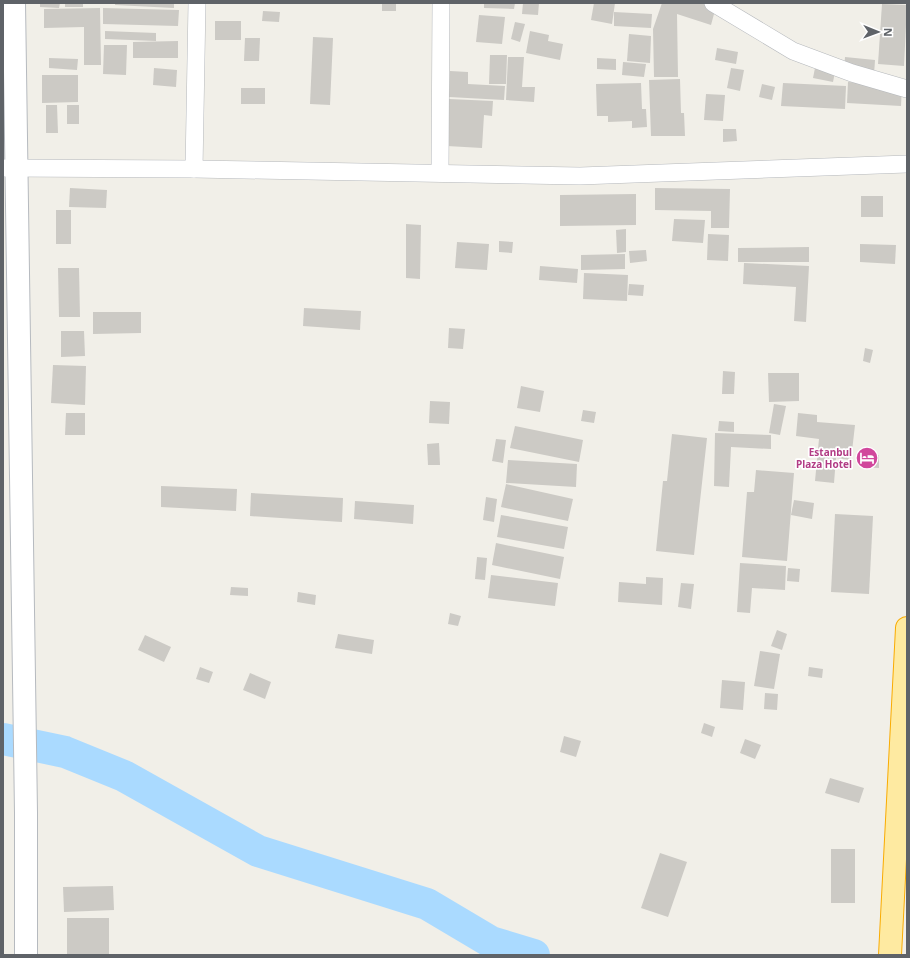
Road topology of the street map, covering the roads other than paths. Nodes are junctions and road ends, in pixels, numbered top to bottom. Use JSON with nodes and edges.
{"nodes":[{"id":1,"x":14,"y":3,"type":"edge"},
{"id":2,"x":197,"y":3,"type":"edge"},
{"id":3,"x":441,"y":3,"type":"edge"},
{"id":4,"x":713,"y":3,"type":"edge"},
{"id":5,"x":907,"y":89,"type":"edge"},
{"id":6,"x":907,"y":164,"type":"edge"},
{"id":7,"x":10,"y":168,"type":"edge"},
{"id":8,"x":194,"y":169,"type":"junction"},
{"id":9,"x":440,"y":173,"type":"junction"},
{"id":10,"x":907,"y":628,"type":"edge"},
{"id":11,"x":26,"y":955,"type":"edge"},
{"id":12,"x":890,"y":955,"type":"edge"}],
"edges":[{"from":1,"to":7,"type":"main road"},
{"from":2,"to":8,"type":"street"},
{"from":3,"to":9,"type":"street"},
{"from":4,"to":5,"type":"street"},
{"from":6,"to":9,"type":"street"},
{"from":7,"to":8,"type":"street"},
{"from":7,"to":11,"type":"main road"},
{"from":8,"to":9,"type":"street"},
{"from":10,"to":12,"type":"highway"}]}
